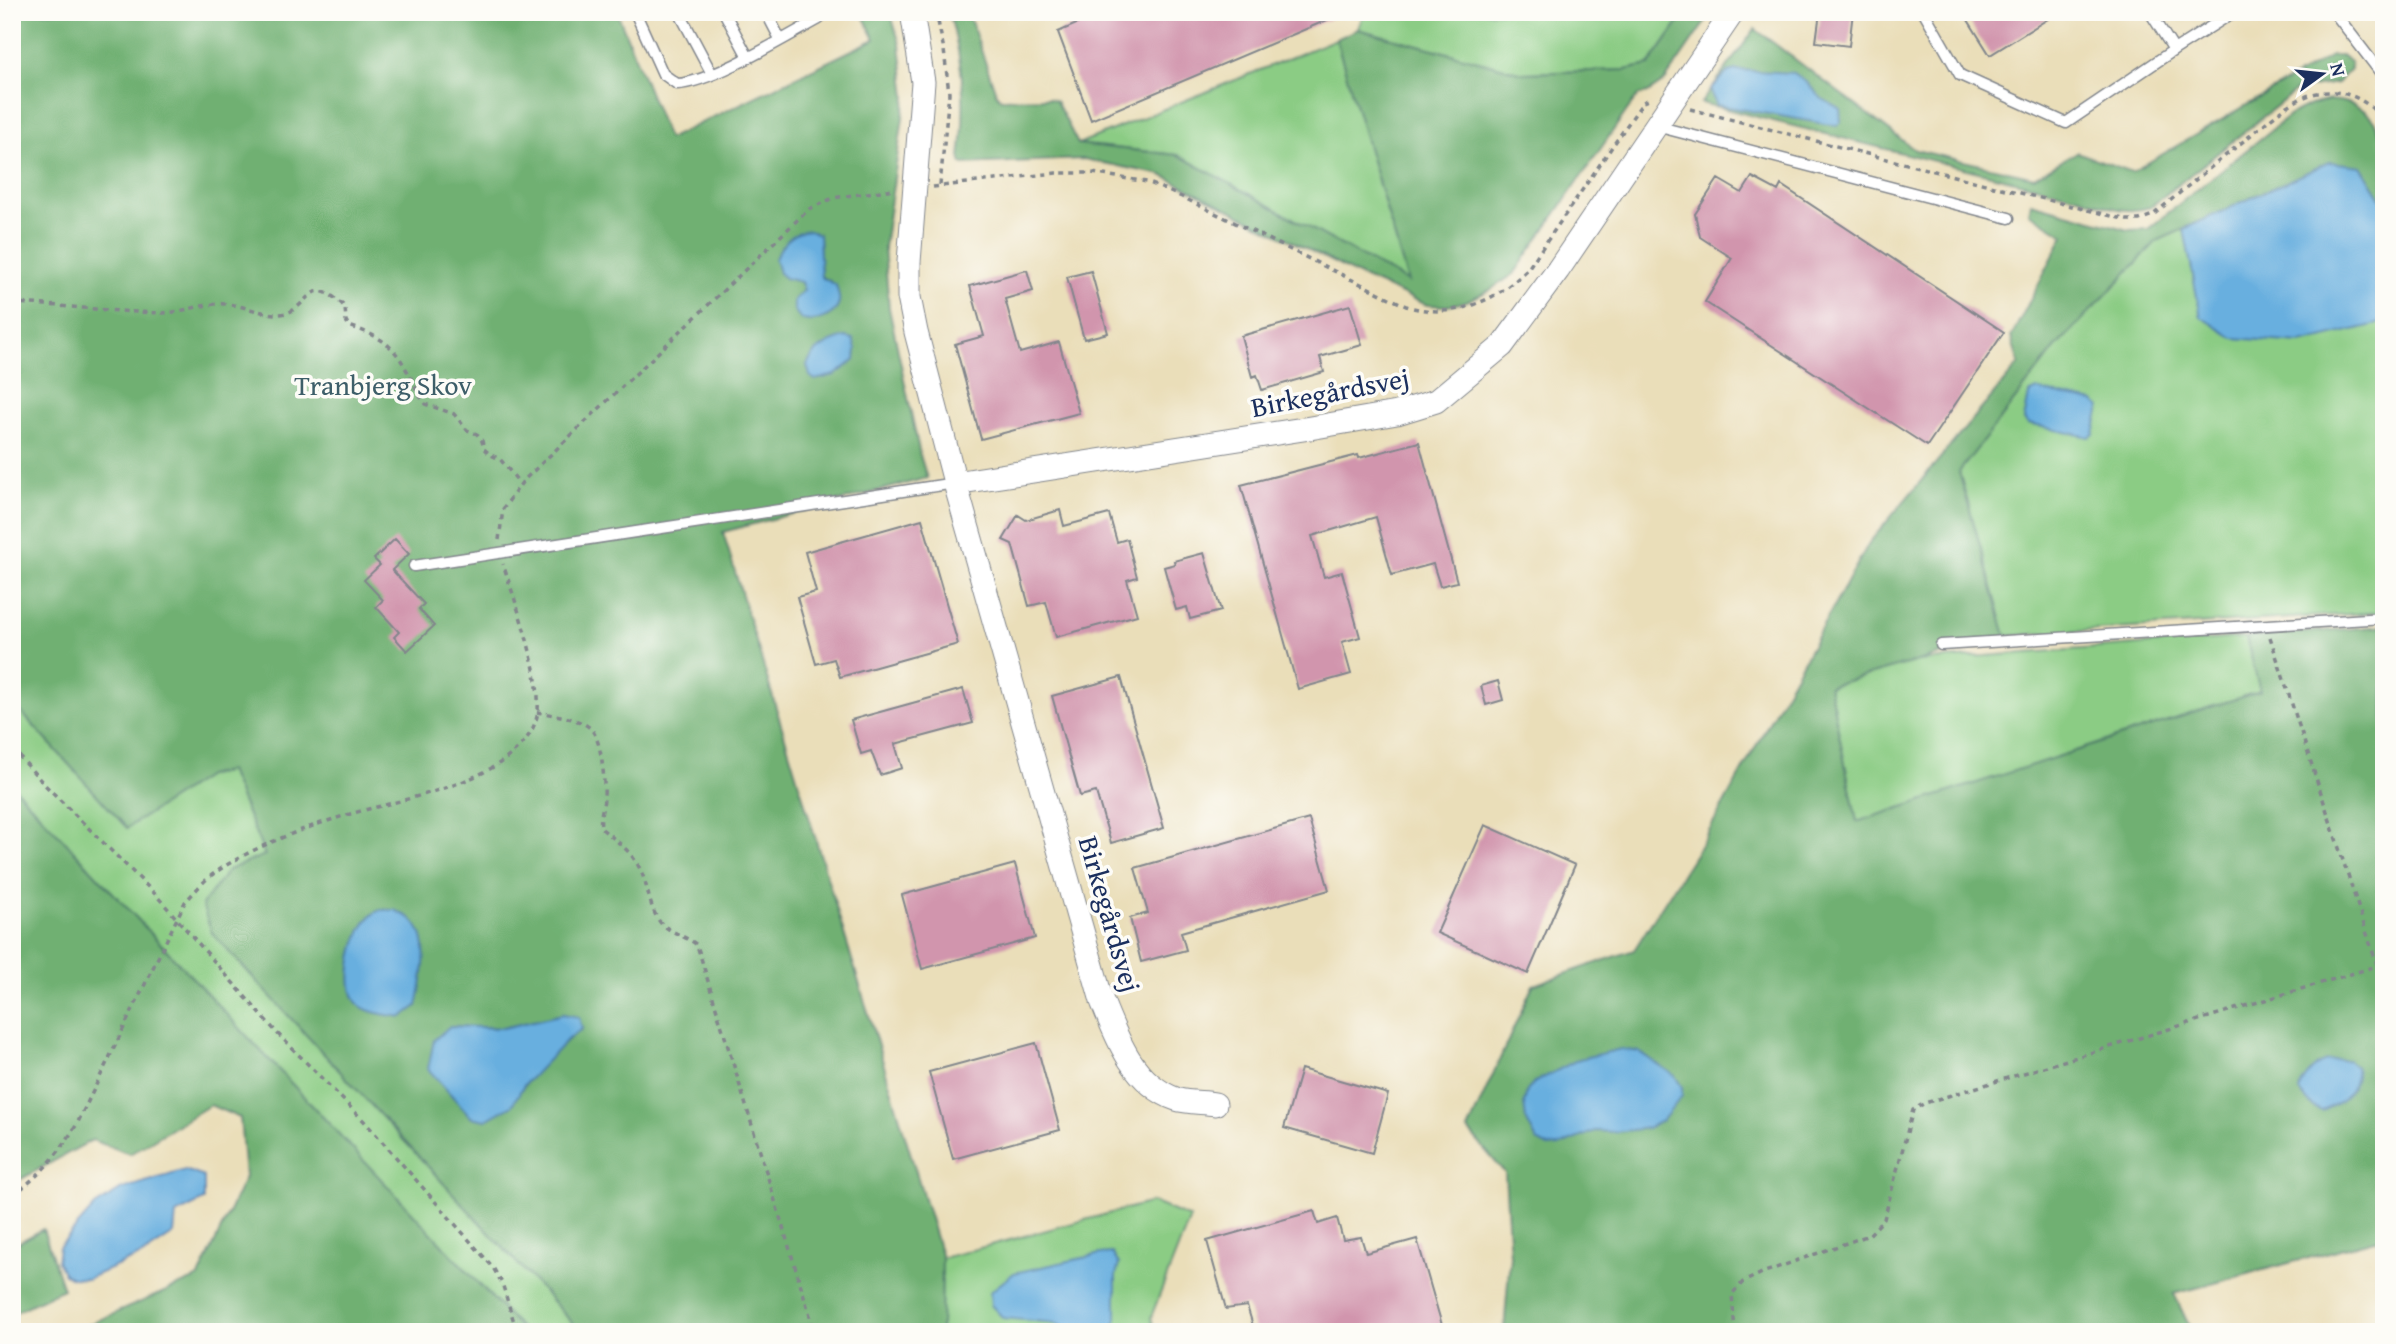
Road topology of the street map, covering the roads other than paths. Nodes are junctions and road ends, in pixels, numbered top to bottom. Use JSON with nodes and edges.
{"nodes":[{"id":1,"x":635,"y":12,"type":"edge"},
{"id":2,"x":679,"y":12,"type":"edge"},
{"id":3,"x":724,"y":12,"type":"edge"},
{"id":4,"x":766,"y":12,"type":"edge"},
{"id":5,"x":815,"y":12,"type":"edge"},
{"id":6,"x":912,"y":12,"type":"edge"},
{"id":7,"x":1733,"y":12,"type":"edge"},
{"id":8,"x":1924,"y":12,"type":"edge"},
{"id":9,"x":2150,"y":12,"type":"edge"},
{"id":10,"x":2235,"y":12,"type":"edge"},
{"id":11,"x":2334,"y":12,"type":"edge"},
{"id":12,"x":780,"y":39,"type":"junction"},
{"id":13,"x":2174,"y":50,"type":"junction"},
{"id":14,"x":748,"y":57,"type":"junction"},
{"id":15,"x":712,"y":74,"type":"junction"},
{"id":16,"x":2384,"y":78,"type":"edge"},
{"id":17,"x":1656,"y":126,"type":"junction"},
{"id":18,"x":2009,"y":218,"type":"dead end"},
{"id":19,"x":956,"y":483,"type":"junction"},
{"id":20,"x":414,"y":566,"type":"dead end"},
{"id":21,"x":2384,"y":618,"type":"edge"},
{"id":22,"x":1941,"y":645,"type":"dead end"},
{"id":23,"x":1215,"y":1104,"type":"dead end"}],
"edges":[{"from":1,"to":15,"type":"lane"},
{"from":2,"to":15,"type":"lane"},
{"from":3,"to":14,"type":"lane"},
{"from":4,"to":12,"type":"lane"},
{"from":5,"to":12,"type":"lane"},
{"from":6,"to":19,"type":"street","name":"Birkegårdsvej"},
{"from":7,"to":17,"type":"street","name":"Birkegårdsvej"},
{"from":8,"to":13,"type":"lane"},
{"from":9,"to":13,"type":"lane"},
{"from":10,"to":13,"type":"lane"},
{"from":11,"to":16,"type":"lane"},
{"from":12,"to":14,"type":"lane"},
{"from":14,"to":15,"type":"lane"},
{"from":17,"to":18,"type":"lane"},
{"from":17,"to":19,"type":"street","name":"Birkegårdsvej"},
{"from":19,"to":20,"type":"lane"},
{"from":19,"to":23,"type":"street","name":"Birkegårdsvej"},
{"from":21,"to":22,"type":"lane"}]}
